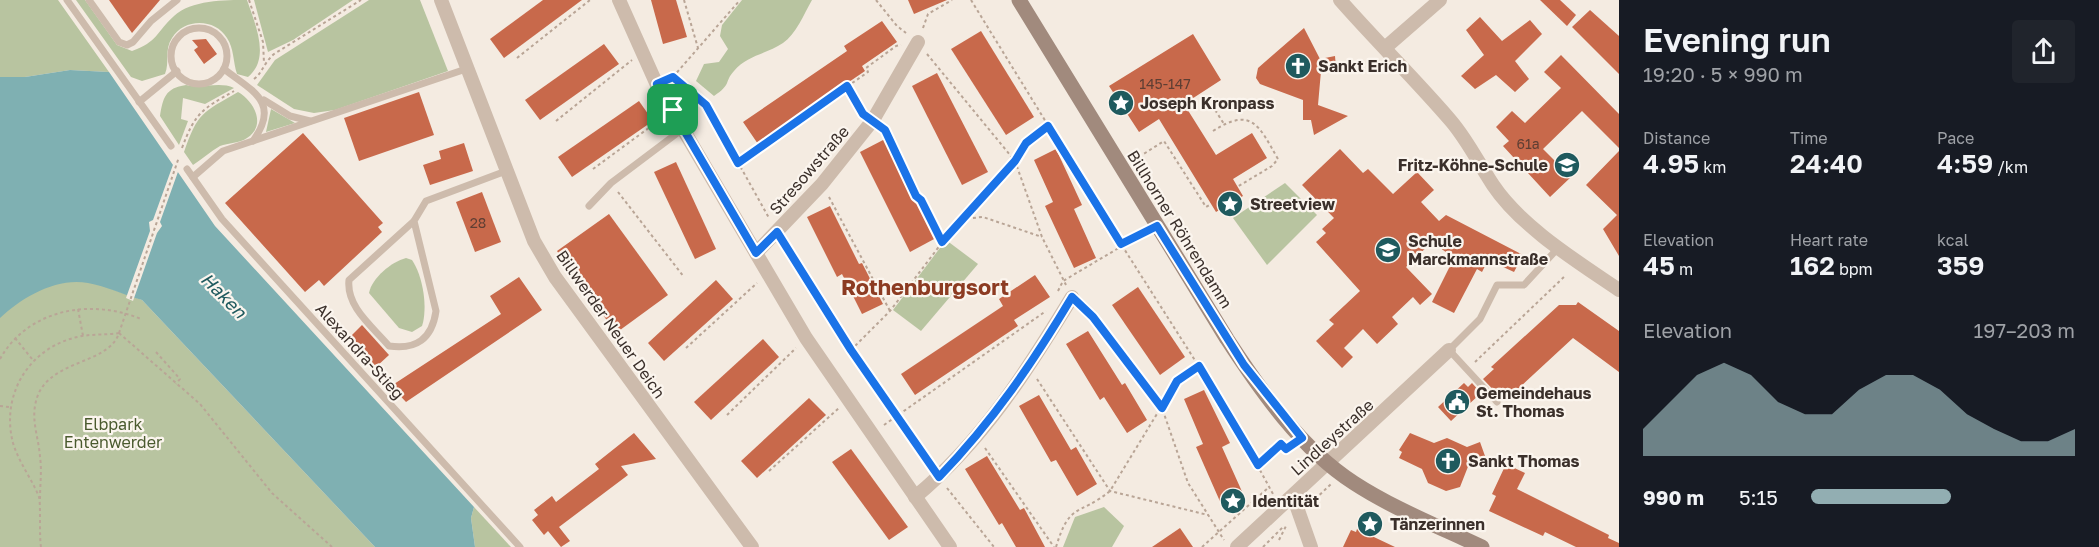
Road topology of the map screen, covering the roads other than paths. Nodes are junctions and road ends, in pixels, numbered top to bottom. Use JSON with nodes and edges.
{"nodes":[{"id":1,"x":67,"y":0,"type":"edge"},
{"id":2,"x":89,"y":0,"type":"edge"},
{"id":3,"x":177,"y":0,"type":"edge"},
{"id":4,"x":441,"y":0,"type":"edge"},
{"id":5,"x":619,"y":0,"type":"edge"},
{"id":6,"x":1340,"y":0,"type":"edge"},
{"id":7,"x":1440,"y":0,"type":"edge"},
{"id":8,"x":1023,"y":1,"type":"edge"},
{"id":9,"x":918,"y":42,"type":"road end"},
{"id":10,"x":1386,"y":47,"type":"junction"},
{"id":11,"x":224,"y":69,"type":"junction"},
{"id":12,"x":466,"y":69,"type":"junction"},
{"id":13,"x":177,"y":71,"type":"junction"},
{"id":14,"x":260,"y":96,"type":"junction"},
{"id":15,"x":140,"y":102,"type":"junction"},
{"id":16,"x":312,"y":121,"type":"junction"},
{"id":17,"x":684,"y":128,"type":"junction"},
{"id":18,"x":253,"y":141,"type":"junction"},
{"id":19,"x":171,"y":146,"type":"dead end"},
{"id":20,"x":187,"y":169,"type":"dead end"},
{"id":21,"x":506,"y":171,"type":"junction"},
{"id":22,"x":193,"y":177,"type":"junction"},
{"id":23,"x":589,"y":206,"type":"dead end"},
{"id":24,"x":414,"y":221,"type":"junction"},
{"id":25,"x":1559,"y":247,"type":"junction"},
{"id":26,"x":756,"y":253,"type":"junction"},
{"id":27,"x":1619,"y":290,"type":"edge"},
{"id":28,"x":1072,"y":297,"type":"road end"},
{"id":29,"x":1449,"y":350,"type":"junction"},
{"id":30,"x":1497,"y":402,"type":"dead end"},
{"id":31,"x":1328,"y":463,"type":"junction"},
{"id":32,"x":1293,"y":496,"type":"junction"},
{"id":33,"x":915,"y":497,"type":"junction"},
{"id":34,"x":520,"y":547,"type":"edge"},
{"id":35,"x":752,"y":547,"type":"edge"},
{"id":36,"x":950,"y":547,"type":"edge"},
{"id":37,"x":1237,"y":547,"type":"edge"},
{"id":38,"x":1311,"y":547,"type":"edge"},
{"id":39,"x":1482,"y":547,"type":"edge"}],
"edges":[{"from":1,"to":15,"type":"lane"},
{"from":2,"to":3,"type":"lane"},
{"from":4,"to":12,"type":"street","name":"Billwerder Neuer Deich"},
{"from":5,"to":17,"type":"street"},
{"from":6,"to":10,"type":"street"},
{"from":7,"to":10,"type":"street"},
{"from":8,"to":31,"type":"street","name":"Billhorner Röhrendamm"},
{"from":9,"to":26,"type":"street","name":"Stresowstraße"},
{"from":10,"to":25,"type":"street"},
{"from":11,"to":13,"type":"lane"},
{"from":11,"to":13,"type":"lane"},
{"from":11,"to":14,"type":"lane"},
{"from":12,"to":16,"type":"lane"},
{"from":12,"to":21,"type":"street","name":"Billwerder Neuer Deich"},
{"from":13,"to":15,"type":"lane"},
{"from":14,"to":16,"type":"lane"},
{"from":14,"to":18,"type":"lane"},
{"from":15,"to":19,"type":"lane"},
{"from":16,"to":18,"type":"lane"},
{"from":17,"to":23,"type":"lane"},
{"from":17,"to":26,"type":"street"},
{"from":18,"to":22,"type":"lane"},
{"from":20,"to":22,"type":"lane","name":"Alexandra-Stieg"},
{"from":21,"to":24,"type":"lane"},
{"from":21,"to":35,"type":"street","name":"Billwerder Neuer Deich"},
{"from":22,"to":34,"type":"lane","name":"Alexandra-Stieg"},
{"from":24,"to":24,"type":"lane"},
{"from":25,"to":27,"type":"street"},
{"from":25,"to":29,"type":"lane"},
{"from":26,"to":33,"type":"street"},
{"from":28,"to":33,"type":"street"},
{"from":29,"to":30,"type":"lane"},
{"from":29,"to":31,"type":"street","name":"Lindleystraße"},
{"from":31,"to":32,"type":"street","name":"Lindleystraße"},
{"from":31,"to":39,"type":"street","name":"Billhorner Röhrendamm"},
{"from":32,"to":37,"type":"street","name":"Lindleystraße"},
{"from":32,"to":38,"type":"street"},
{"from":33,"to":36,"type":"street"}]}
